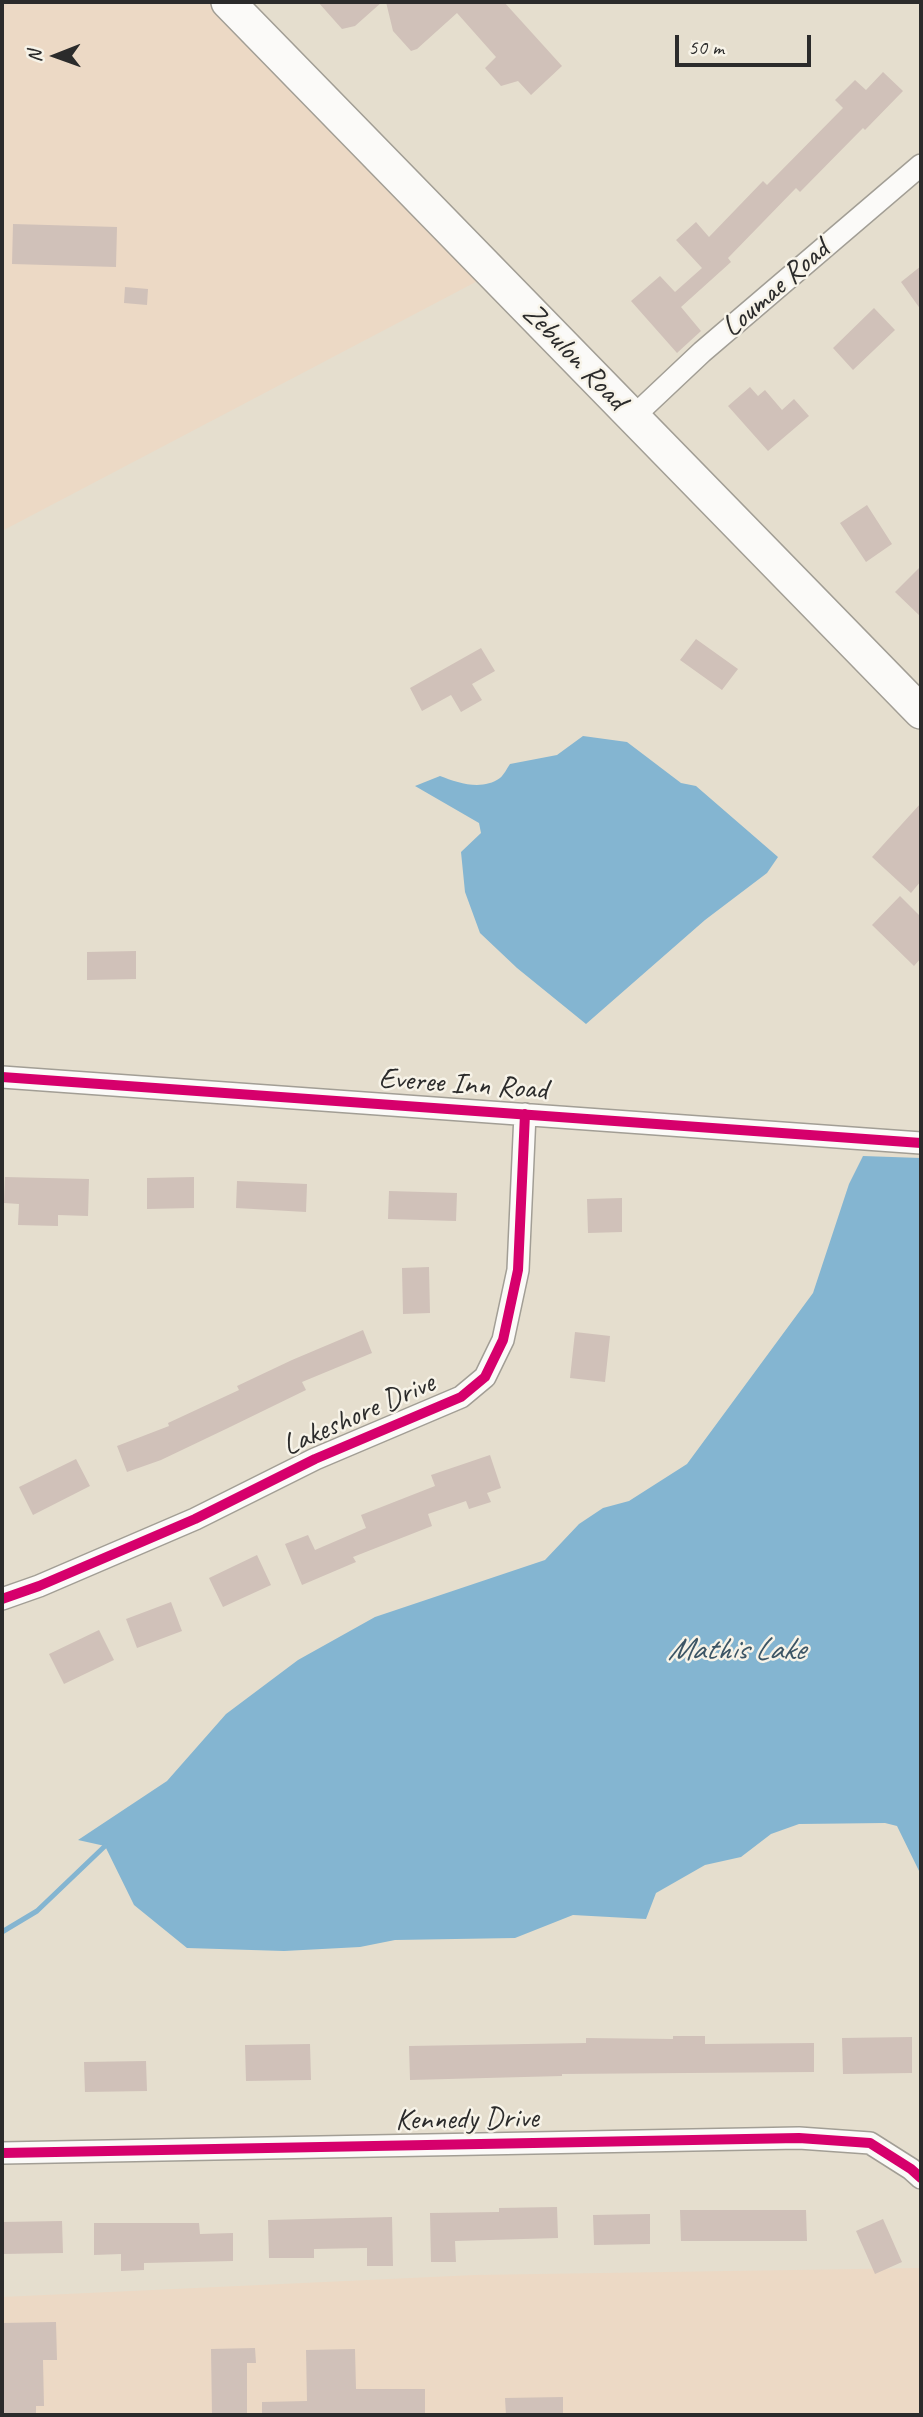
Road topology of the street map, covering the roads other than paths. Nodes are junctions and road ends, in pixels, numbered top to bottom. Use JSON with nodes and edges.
{"nodes":[{"id":1,"x":228,"y":2,"type":"edge"},
{"id":2,"x":921,"y":164,"type":"edge"},
{"id":3,"x":633,"y":418,"type":"junction"},
{"id":4,"x":917,"y":699,"type":"edge"},
{"id":5,"x":2,"y":1077,"type":"edge"},
{"id":6,"x":525,"y":1114,"type":"junction"},
{"id":7,"x":921,"y":1143,"type":"edge"},
{"id":8,"x":2,"y":1599,"type":"edge"},
{"id":9,"x":2,"y":2154,"type":"edge"},
{"id":10,"x":921,"y":2178,"type":"edge"}],
"edges":[{"from":1,"to":3,"type":"main road","name":"Zebulon Road"},
{"from":2,"to":3,"type":"street","name":"Loumae Road"},
{"from":3,"to":4,"type":"main road","name":"Zebulon Road"},
{"from":5,"to":6,"type":"street","name":"Everee Inn Road"},
{"from":6,"to":7,"type":"street","name":"Everee Inn Road"},
{"from":6,"to":8,"type":"street","name":"Lakeshore Drive"},
{"from":9,"to":10,"type":"street","name":"Kennedy Drive"}]}
